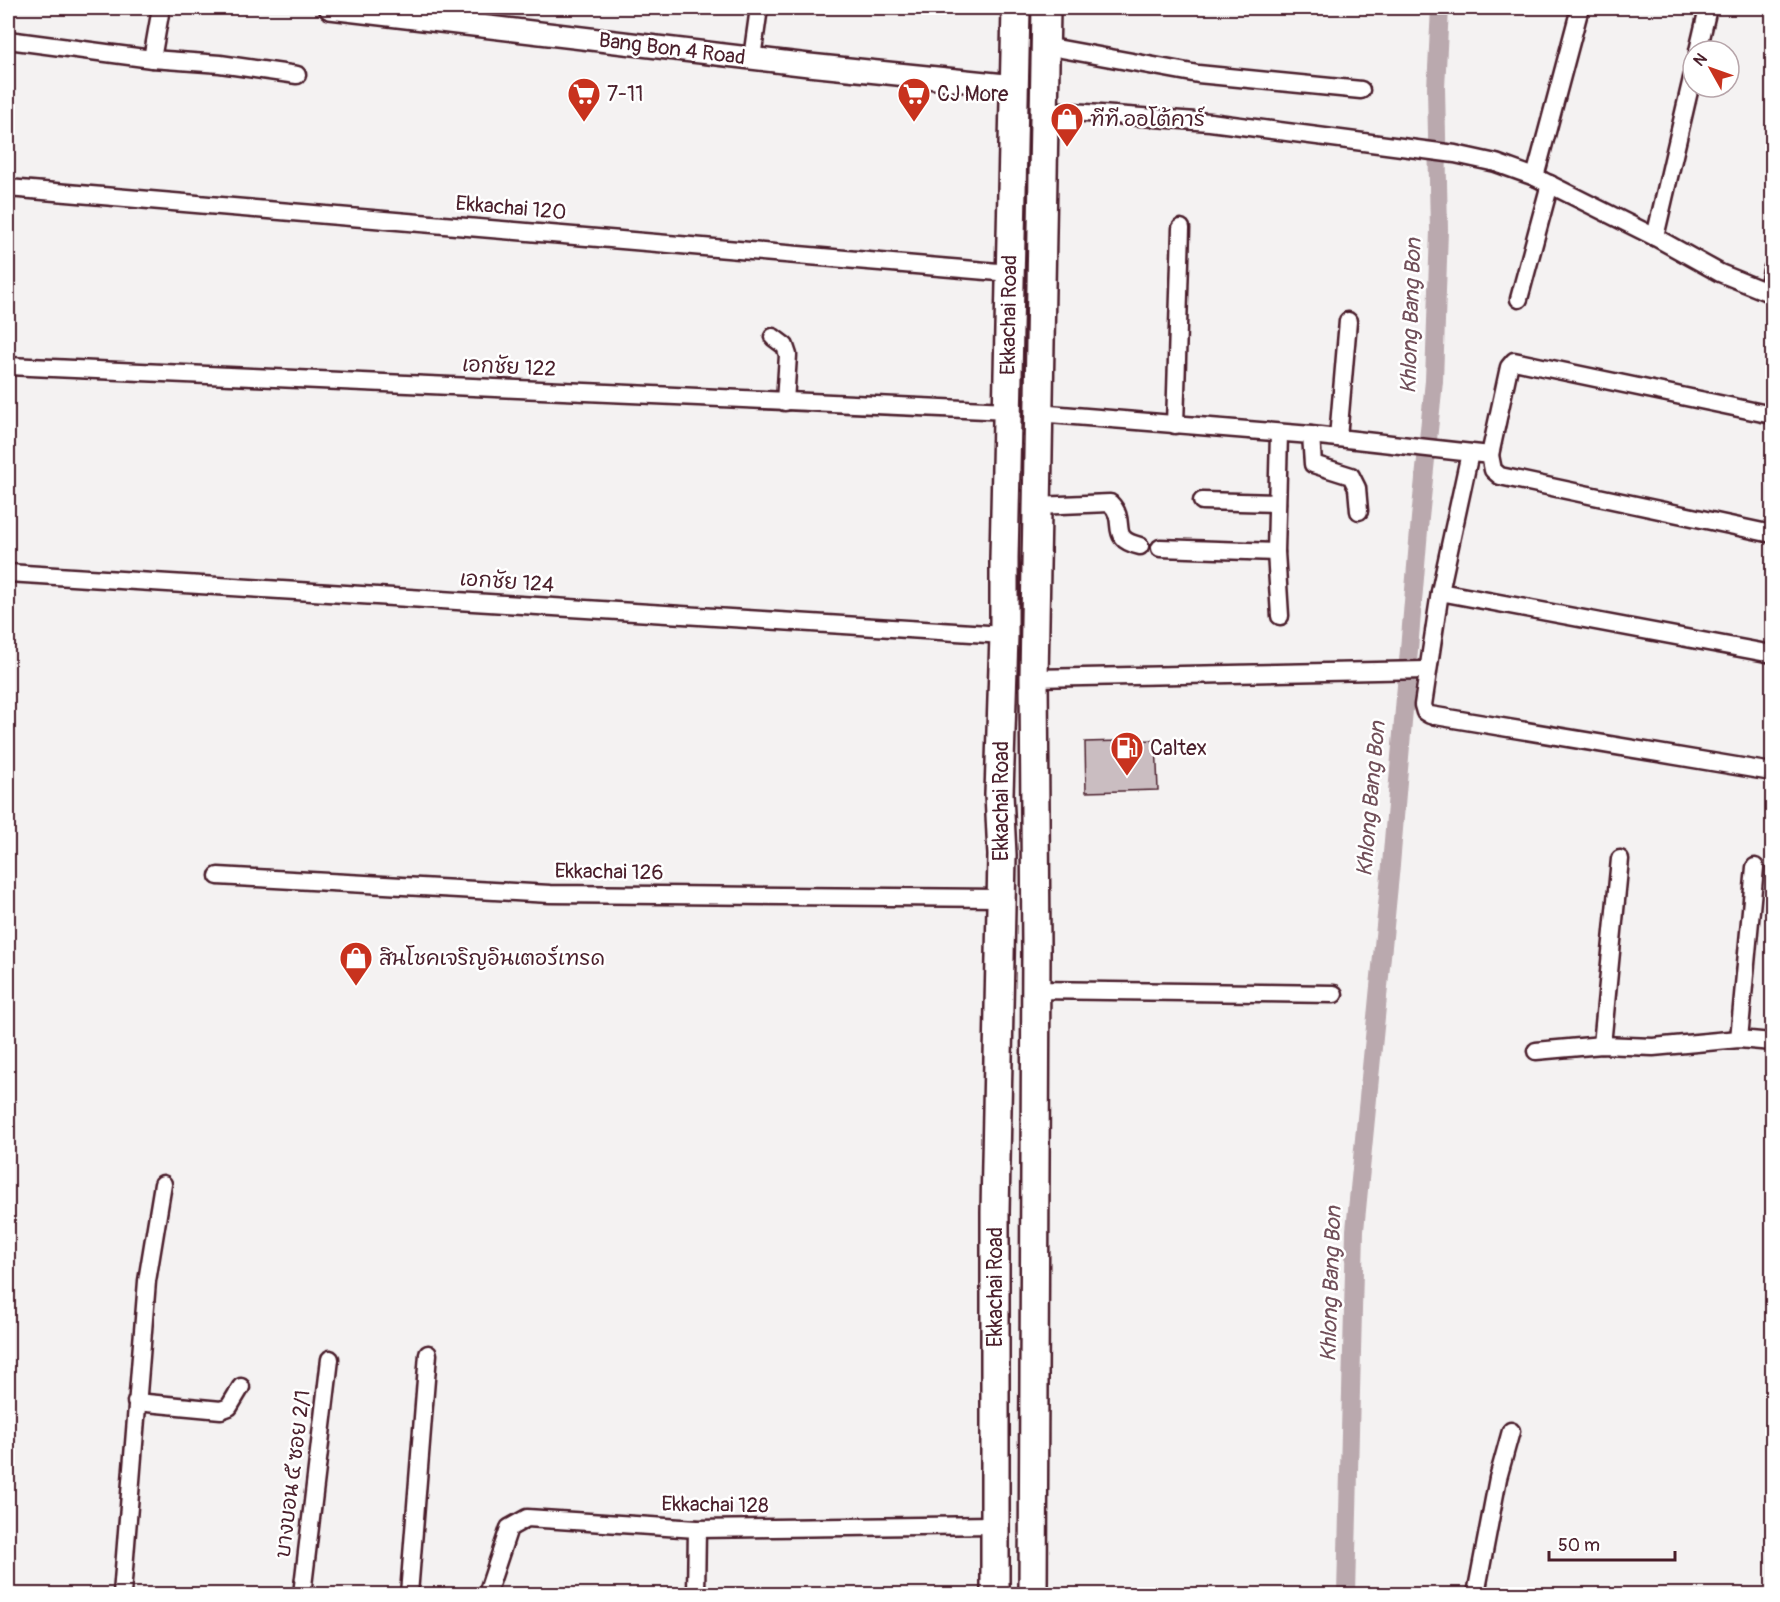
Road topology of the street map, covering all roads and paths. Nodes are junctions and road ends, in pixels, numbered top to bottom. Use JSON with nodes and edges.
{"nodes":[{"id":1,"x":161,"y":8,"type":"edge"},
{"id":2,"x":330,"y":8,"type":"edge"},
{"id":3,"x":759,"y":8,"type":"edge"},
{"id":4,"x":1016,"y":8,"type":"edge"},
{"id":5,"x":1046,"y":8,"type":"edge"},
{"id":6,"x":1580,"y":8,"type":"edge"},
{"id":7,"x":1708,"y":8,"type":"edge"},
{"id":8,"x":1701,"y":39,"type":"edge"},
{"id":9,"x":8,"y":40,"type":"edge"},
{"id":10,"x":1045,"y":46,"type":"junction"},
{"id":11,"x":752,"y":58,"type":"junction"},
{"id":12,"x":152,"y":59,"type":"junction"},
{"id":13,"x":297,"y":75,"type":"dead end"},
{"id":14,"x":1015,"y":86,"type":"junction"},
{"id":15,"x":1361,"y":90,"type":"dead end"},
{"id":16,"x":1687,"y":99,"type":"edge"},
{"id":17,"x":1045,"y":110,"type":"junction"},
{"id":18,"x":1542,"y":180,"type":"junction"},
{"id":19,"x":8,"y":188,"type":"edge"},
{"id":20,"x":1181,"y":228,"type":"dead end"},
{"id":21,"x":1655,"y":237,"type":"junction"},
{"id":22,"x":1773,"y":270,"type":"edge"},
{"id":23,"x":1010,"y":273,"type":"junction"},
{"id":24,"x":1770,"y":293,"type":"edge"},
{"id":25,"x":1519,"y":299,"type":"dead end"},
{"id":26,"x":1348,"y":321,"type":"dead end"},
{"id":27,"x":773,"y":337,"type":"dead end"},
{"id":28,"x":8,"y":366,"type":"edge"},
{"id":29,"x":785,"y":402,"type":"junction"},
{"id":30,"x":1008,"y":411,"type":"junction"},
{"id":31,"x":1037,"y":414,"type":"junction"},
{"id":32,"x":1773,"y":415,"type":"edge"},
{"id":33,"x":1175,"y":425,"type":"junction"},
{"id":34,"x":1279,"y":434,"type":"junction"},
{"id":35,"x":1311,"y":435,"type":"junction"},
{"id":36,"x":1338,"y":438,"type":"junction"},
{"id":37,"x":1470,"y":453,"type":"junction"},
{"id":38,"x":1490,"y":455,"type":"junction"},
{"id":39,"x":1202,"y":501,"type":"dead end"},
{"id":40,"x":1277,"y":503,"type":"junction"},
{"id":41,"x":1036,"y":506,"type":"junction"},
{"id":42,"x":1359,"y":511,"type":"dead end"},
{"id":43,"x":1773,"y":534,"type":"edge"},
{"id":44,"x":1140,"y":546,"type":"dead end"},
{"id":45,"x":1160,"y":548,"type":"dead end"},
{"id":46,"x":1276,"y":552,"type":"junction"},
{"id":47,"x":8,"y":573,"type":"edge"},
{"id":48,"x":1440,"y":592,"type":"junction"},
{"id":49,"x":1280,"y":616,"type":"dead end"},
{"id":50,"x":1004,"y":635,"type":"junction"},
{"id":51,"x":1773,"y":654,"type":"edge"},
{"id":52,"x":1421,"y":670,"type":"junction"},
{"id":53,"x":1034,"y":678,"type":"junction"},
{"id":54,"x":1773,"y":772,"type":"edge"},
{"id":55,"x":1620,"y":858,"type":"dead end"},
{"id":56,"x":1755,"y":867,"type":"dead end"},
{"id":57,"x":218,"y":876,"type":"dead end"},
{"id":58,"x":1000,"y":898,"type":"junction"},
{"id":59,"x":1035,"y":990,"type":"junction"},
{"id":60,"x":1334,"y":994,"type":"dead end"},
{"id":61,"x":1739,"y":1039,"type":"junction"},
{"id":62,"x":1773,"y":1042,"type":"edge"},
{"id":63,"x":1602,"y":1045,"type":"junction"},
{"id":64,"x":1536,"y":1051,"type":"dead end"},
{"id":65,"x":163,"y":1184,"type":"dead end"},
{"id":66,"x":995,"y":1212,"type":"junction"},
{"id":67,"x":1034,"y":1216,"type":"junction"},
{"id":68,"x":428,"y":1354,"type":"dead end"},
{"id":69,"x":330,"y":1359,"type":"dead end"},
{"id":70,"x":241,"y":1387,"type":"dead end"},
{"id":71,"x":136,"y":1402,"type":"junction"},
{"id":72,"x":1510,"y":1431,"type":"dead end"},
{"id":73,"x":993,"y":1525,"type":"junction"},
{"id":74,"x":697,"y":1529,"type":"junction"},
{"id":75,"x":122,"y":1594,"type":"edge"},
{"id":76,"x":302,"y":1594,"type":"edge"},
{"id":77,"x":409,"y":1594,"type":"edge"},
{"id":78,"x":487,"y":1594,"type":"edge"},
{"id":79,"x":696,"y":1594,"type":"edge"},
{"id":80,"x":995,"y":1594,"type":"edge"},
{"id":81,"x":1033,"y":1594,"type":"edge"},
{"id":82,"x":1476,"y":1594,"type":"edge"}],
"edges":[{"from":1,"to":12,"type":"street"},
{"from":2,"to":11,"type":"street","name":"Bang Bon 4 Road"},
{"from":3,"to":11,"type":"street"},
{"from":4,"to":14,"type":"main road","name":"Ekkachai Road"},
{"from":5,"to":10,"type":"main road","name":"Ekkachai Road"},
{"from":6,"to":18,"type":"street"},
{"from":7,"to":8,"type":"street"},
{"from":9,"to":12,"type":"street"},
{"from":10,"to":15,"type":"street"},
{"from":10,"to":17,"type":"main road","name":"Ekkachai Road"},
{"from":11,"to":14,"type":"street","name":"Bang Bon 4 Road"},
{"from":12,"to":13,"type":"street"},
{"from":14,"to":23,"type":"main road","name":"Ekkachai Road"},
{"from":16,"to":21,"type":"street"},
{"from":17,"to":18,"type":"street"},
{"from":17,"to":31,"type":"main road","name":"Ekkachai Road"},
{"from":18,"to":21,"type":"street"},
{"from":18,"to":25,"type":"street"},
{"from":19,"to":23,"type":"street","name":"Ekkachai 120"},
{"from":20,"to":33,"type":"street"},
{"from":21,"to":24,"type":"street"},
{"from":22,"to":24,"type":"street"},
{"from":23,"to":30,"type":"main road","name":"Ekkachai Road"},
{"from":26,"to":36,"type":"street"},
{"from":27,"to":29,"type":"street"},
{"from":28,"to":29,"type":"street","name":"เอกชัย 122"},
{"from":29,"to":30,"type":"street","name":"เอกชัย 122"},
{"from":30,"to":50,"type":"main road","name":"Ekkachai Road"},
{"from":31,"to":33,"type":"street"},
{"from":31,"to":41,"type":"main road","name":"Ekkachai Road"},
{"from":32,"to":38,"type":"street"},
{"from":33,"to":34,"type":"street"},
{"from":34,"to":35,"type":"street"},
{"from":34,"to":40,"type":"street"},
{"from":35,"to":36,"type":"street"},
{"from":35,"to":42,"type":"street"},
{"from":36,"to":37,"type":"street"},
{"from":37,"to":38,"type":"street"},
{"from":37,"to":48,"type":"street"},
{"from":38,"to":43,"type":"street"},
{"from":39,"to":40,"type":"street"},
{"from":40,"to":46,"type":"street"},
{"from":41,"to":44,"type":"street"},
{"from":41,"to":53,"type":"main road","name":"Ekkachai Road"},
{"from":45,"to":46,"type":"street"},
{"from":46,"to":49,"type":"street"},
{"from":47,"to":50,"type":"street","name":"เอกชัย 124"},
{"from":48,"to":51,"type":"street"},
{"from":48,"to":52,"type":"street"},
{"from":50,"to":58,"type":"main road","name":"Ekkachai Road"},
{"from":52,"to":53,"type":"street"},
{"from":52,"to":54,"type":"street"},
{"from":53,"to":59,"type":"main road","name":"Ekkachai Road"},
{"from":55,"to":63,"type":"street"},
{"from":56,"to":61,"type":"street"},
{"from":57,"to":58,"type":"street","name":"Ekkachai 126"},
{"from":58,"to":66,"type":"main road","name":"Ekkachai Road"},
{"from":59,"to":60,"type":"street"},
{"from":59,"to":67,"type":"main road","name":"Ekkachai Road"},
{"from":61,"to":62,"type":"street"},
{"from":61,"to":63,"type":"street"},
{"from":63,"to":64,"type":"street"},
{"from":65,"to":71,"type":"street"},
{"from":66,"to":67,"type":"main road"},
{"from":66,"to":73,"type":"main road","name":"Ekkachai Road"},
{"from":67,"to":81,"type":"main road","name":"Ekkachai Road"},
{"from":68,"to":77,"type":"street"},
{"from":69,"to":76,"type":"street","name":"บางบอน ๕ ซอย 2/1"},
{"from":70,"to":71,"type":"street"},
{"from":71,"to":75,"type":"street"},
{"from":72,"to":82,"type":"street"},
{"from":73,"to":74,"type":"street","name":"Ekkachai 128"},
{"from":73,"to":80,"type":"main road","name":"Ekkachai Road"},
{"from":74,"to":78,"type":"street","name":"Ekkachai 128"},
{"from":74,"to":79,"type":"street"}]}
